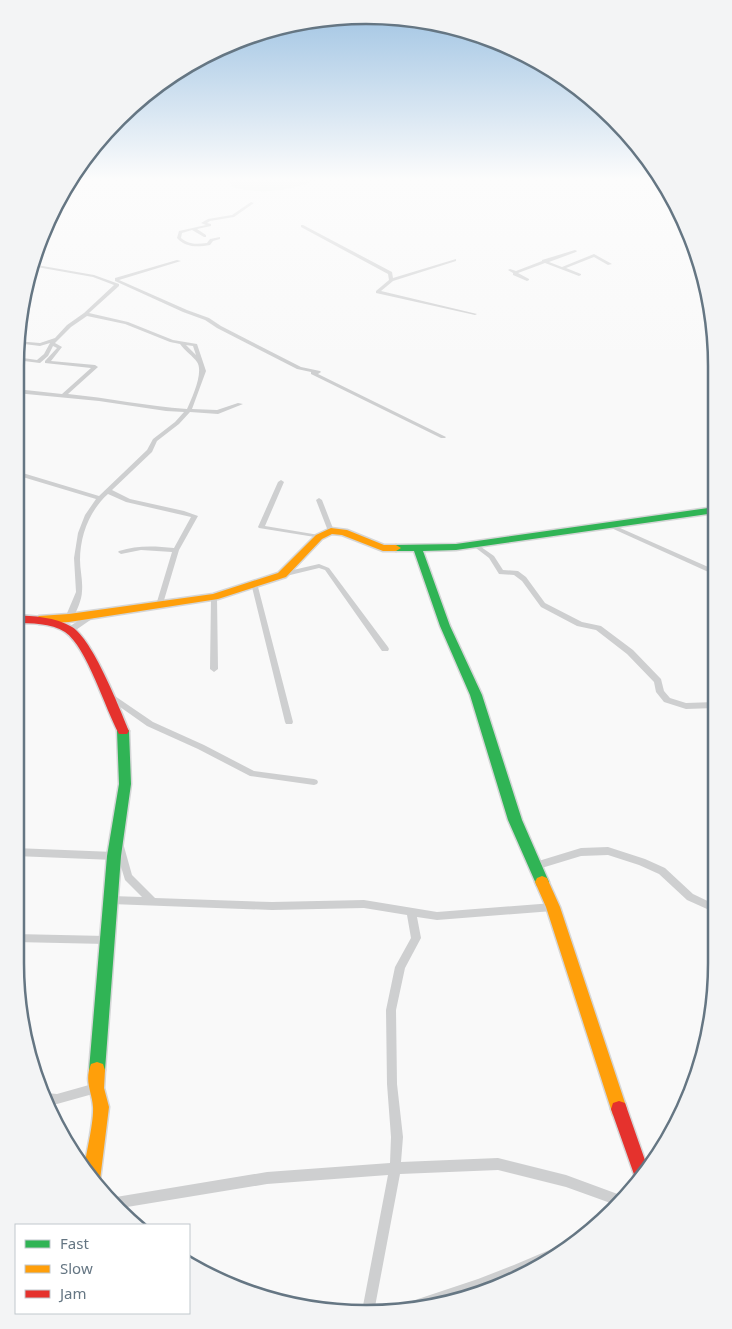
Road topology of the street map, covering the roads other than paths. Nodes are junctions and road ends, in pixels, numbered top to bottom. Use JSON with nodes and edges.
{"nodes":[{"id":1,"x":182,"y":241,"type":"edge"},
{"id":2,"x":210,"y":241,"type":"edge"},
{"id":3,"x":330,"y":241,"type":"edge"},
{"id":4,"x":594,"y":255,"type":"junction"},
{"id":5,"x":454,"y":260,"type":"dead end"},
{"id":6,"x":537,"y":260,"type":"dead end"},
{"id":7,"x":179,"y":262,"type":"dead end"},
{"id":8,"x":546,"y":262,"type":"junction"},
{"id":9,"x":610,"y":264,"type":"dead end"},
{"id":10,"x":39,"y":266,"type":"edge"},
{"id":11,"x":562,"y":268,"type":"junction"},
{"id":12,"x":510,"y":270,"type":"dead end"},
{"id":13,"x":516,"y":272,"type":"junction"},
{"id":14,"x":390,"y":273,"type":"junction"},
{"id":15,"x":409,"y":274,"type":"junction"},
{"id":16,"x":579,"y":275,"type":"dead end"},
{"id":17,"x":391,"y":280,"type":"junction"},
{"id":18,"x":527,"y":280,"type":"dead end"},
{"id":19,"x":86,"y":314,"type":"junction"},
{"id":20,"x":475,"y":314,"type":"dead end"},
{"id":21,"x":54,"y":342,"type":"junction"},
{"id":22,"x":24,"y":343,"type":"edge"},
{"id":23,"x":182,"y":343,"type":"junction"},
{"id":24,"x":24,"y":360,"type":"edge"},
{"id":25,"x":199,"y":361,"type":"junction"},
{"id":26,"x":24,"y":392,"type":"edge"},
{"id":27,"x":64,"y":395,"type":"junction"},
{"id":28,"x":240,"y":404,"type":"dead end"},
{"id":29,"x":188,"y":410,"type":"junction"},
{"id":30,"x":443,"y":437,"type":"dead end"},
{"id":31,"x":24,"y":475,"type":"edge"},
{"id":32,"x":281,"y":482,"type":"dead end"},
{"id":33,"x":108,"y":491,"type":"junction"},
{"id":34,"x":100,"y":498,"type":"junction"},
{"id":35,"x":319,"y":500,"type":"dead end"},
{"id":36,"x":708,"y":511,"type":"edge"},
{"id":37,"x":611,"y":526,"type":"junction"},
{"id":38,"x":331,"y":531,"type":"junction"},
{"id":39,"x":319,"y":537,"type":"junction"},
{"id":40,"x":474,"y":544,"type":"junction"},
{"id":41,"x":418,"y":549,"type":"junction"},
{"id":42,"x":176,"y":550,"type":"junction"},
{"id":43,"x":121,"y":552,"type":"dead end"},
{"id":44,"x":708,"y":569,"type":"edge"},
{"id":45,"x":282,"y":574,"type":"junction"},
{"id":46,"x":254,"y":583,"type":"junction"},
{"id":47,"x":214,"y":596,"type":"junction"},
{"id":48,"x":160,"y":605,"type":"junction"},
{"id":49,"x":94,"y":614,"type":"junction"},
{"id":50,"x":69,"y":618,"type":"junction"},
{"id":51,"x":24,"y":619,"type":"edge"},
{"id":52,"x":39,"y":620,"type":"junction"},
{"id":53,"x":70,"y":630,"type":"junction"},
{"id":54,"x":385,"y":649,"type":"dead end"},
{"id":55,"x":214,"y":669,"type":"dead end"},
{"id":56,"x":109,"y":695,"type":"junction"},
{"id":57,"x":708,"y":705,"type":"edge"},
{"id":58,"x":289,"y":722,"type":"dead end"},
{"id":59,"x":314,"y":782,"type":"dead end"},
{"id":60,"x":117,"y":839,"type":"junction"},
{"id":61,"x":24,"y":852,"type":"edge"},
{"id":62,"x":114,"y":856,"type":"junction"},
{"id":63,"x":535,"y":866,"type":"junction"},
{"id":64,"x":111,"y":900,"type":"junction"},
{"id":65,"x":152,"y":901,"type":"junction"},
{"id":66,"x":708,"y":905,"type":"edge"},
{"id":67,"x":553,"y":907,"type":"junction"},
{"id":68,"x":411,"y":911,"type":"junction"},
{"id":69,"x":24,"y":938,"type":"edge"},
{"id":70,"x":106,"y":940,"type":"junction"},
{"id":71,"x":96,"y":1088,"type":"junction"},
{"id":72,"x":52,"y":1099,"type":"edge"},
{"id":73,"x":395,"y":1168,"type":"junction"},
{"id":74,"x":93,"y":1169,"type":"edge"},
{"id":75,"x":639,"y":1169,"type":"edge"},
{"id":76,"x":615,"y":1198,"type":"edge"},
{"id":77,"x":122,"y":1203,"type":"edge"},
{"id":78,"x":369,"y":1305,"type":"edge"}],
"edges":[{"from":1,"to":2,"type":"street"},
{"from":3,"to":14,"type":"street"},
{"from":4,"to":8,"type":"street"},
{"from":4,"to":9,"type":"street"},
{"from":4,"to":11,"type":"street"},
{"from":5,"to":15,"type":"street"},
{"from":6,"to":8,"type":"street"},
{"from":7,"to":30,"type":"street"},
{"from":8,"to":11,"type":"street"},
{"from":8,"to":13,"type":"street"},
{"from":10,"to":19,"type":"street"},
{"from":11,"to":16,"type":"street"},
{"from":12,"to":13,"type":"street"},
{"from":13,"to":18,"type":"street"},
{"from":14,"to":15,"type":"street"},
{"from":14,"to":17,"type":"street"},
{"from":15,"to":17,"type":"street"},
{"from":17,"to":20,"type":"street"},
{"from":19,"to":21,"type":"street"},
{"from":19,"to":23,"type":"street"},
{"from":21,"to":22,"type":"street"},
{"from":21,"to":24,"type":"street"},
{"from":21,"to":27,"type":"street"},
{"from":23,"to":25,"type":"street"},
{"from":23,"to":25,"type":"street"},
{"from":25,"to":29,"type":"street"},
{"from":26,"to":27,"type":"street"},
{"from":27,"to":29,"type":"street"},
{"from":28,"to":29,"type":"street"},
{"from":29,"to":33,"type":"street"},
{"from":31,"to":34,"type":"street"},
{"from":32,"to":39,"type":"street"},
{"from":33,"to":34,"type":"street"},
{"from":33,"to":42,"type":"street"},
{"from":34,"to":50,"type":"street"},
{"from":35,"to":38,"type":"street"},
{"from":36,"to":37,"type":"street"},
{"from":37,"to":40,"type":"street"},
{"from":37,"to":44,"type":"street"},
{"from":38,"to":39,"type":"street"},
{"from":38,"to":41,"type":"street"},
{"from":39,"to":45,"type":"street"},
{"from":40,"to":41,"type":"street"},
{"from":40,"to":57,"type":"street"},
{"from":41,"to":63,"type":"street"},
{"from":42,"to":43,"type":"street"},
{"from":42,"to":48,"type":"street"},
{"from":45,"to":46,"type":"street"},
{"from":45,"to":54,"type":"street"},
{"from":46,"to":47,"type":"street"},
{"from":46,"to":58,"type":"street"},
{"from":47,"to":48,"type":"street"},
{"from":47,"to":55,"type":"street"},
{"from":48,"to":49,"type":"street"},
{"from":49,"to":50,"type":"street"},
{"from":49,"to":53,"type":"street"},
{"from":50,"to":52,"type":"street"},
{"from":51,"to":52,"type":"street"},
{"from":52,"to":53,"type":"street"},
{"from":53,"to":56,"type":"street"},
{"from":56,"to":59,"type":"street"},
{"from":56,"to":60,"type":"street"},
{"from":60,"to":62,"type":"street"},
{"from":60,"to":65,"type":"street"},
{"from":61,"to":62,"type":"street"},
{"from":62,"to":64,"type":"street"},
{"from":63,"to":66,"type":"street"},
{"from":63,"to":67,"type":"street"},
{"from":64,"to":65,"type":"street"},
{"from":64,"to":70,"type":"street"},
{"from":65,"to":68,"type":"street"},
{"from":67,"to":68,"type":"street"},
{"from":67,"to":75,"type":"street"},
{"from":68,"to":73,"type":"street"},
{"from":69,"to":70,"type":"street"},
{"from":70,"to":71,"type":"street"},
{"from":71,"to":72,"type":"street"},
{"from":71,"to":74,"type":"street"},
{"from":73,"to":76,"type":"street"},
{"from":73,"to":77,"type":"street"},
{"from":73,"to":78,"type":"street"}]}
